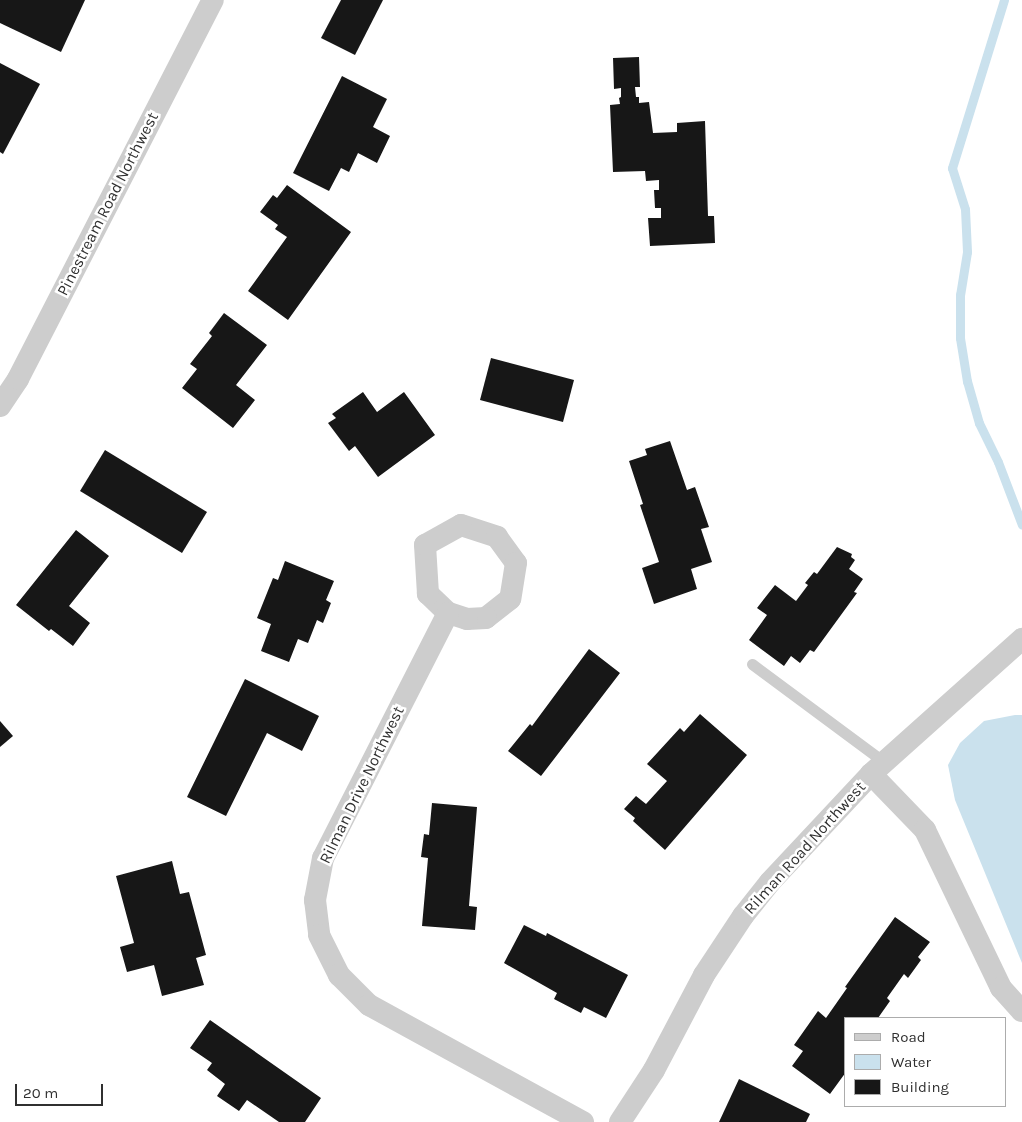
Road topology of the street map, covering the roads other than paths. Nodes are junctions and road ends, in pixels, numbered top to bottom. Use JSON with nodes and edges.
{"nodes":[{"id":1,"x":213,"y":0,"type":"edge"},
{"id":2,"x":0,"y":406,"type":"edge"},
{"id":3,"x":448,"y":613,"type":"junction"},
{"id":4,"x":1022,"y":639,"type":"edge"},
{"id":5,"x":752,"y":664,"type":"dead end"},
{"id":6,"x":878,"y":768,"type":"junction"},
{"id":7,"x":1022,"y":1011,"type":"edge"},
{"id":8,"x":583,"y":1122,"type":"edge"},
{"id":9,"x":620,"y":1122,"type":"edge"}],
"edges":[{"from":1,"to":2,"type":"street","name":"Pinestream Road Northwest"},
{"from":3,"to":3,"type":"street"},
{"from":3,"to":8,"type":"street","name":"Rilman Drive Northwest"},
{"from":4,"to":6,"type":"street","name":"Rilman Road Northwest"},
{"from":5,"to":6,"type":"lane"},
{"from":6,"to":7,"type":"street"},
{"from":6,"to":9,"type":"street","name":"Rilman Road Northwest"}]}
